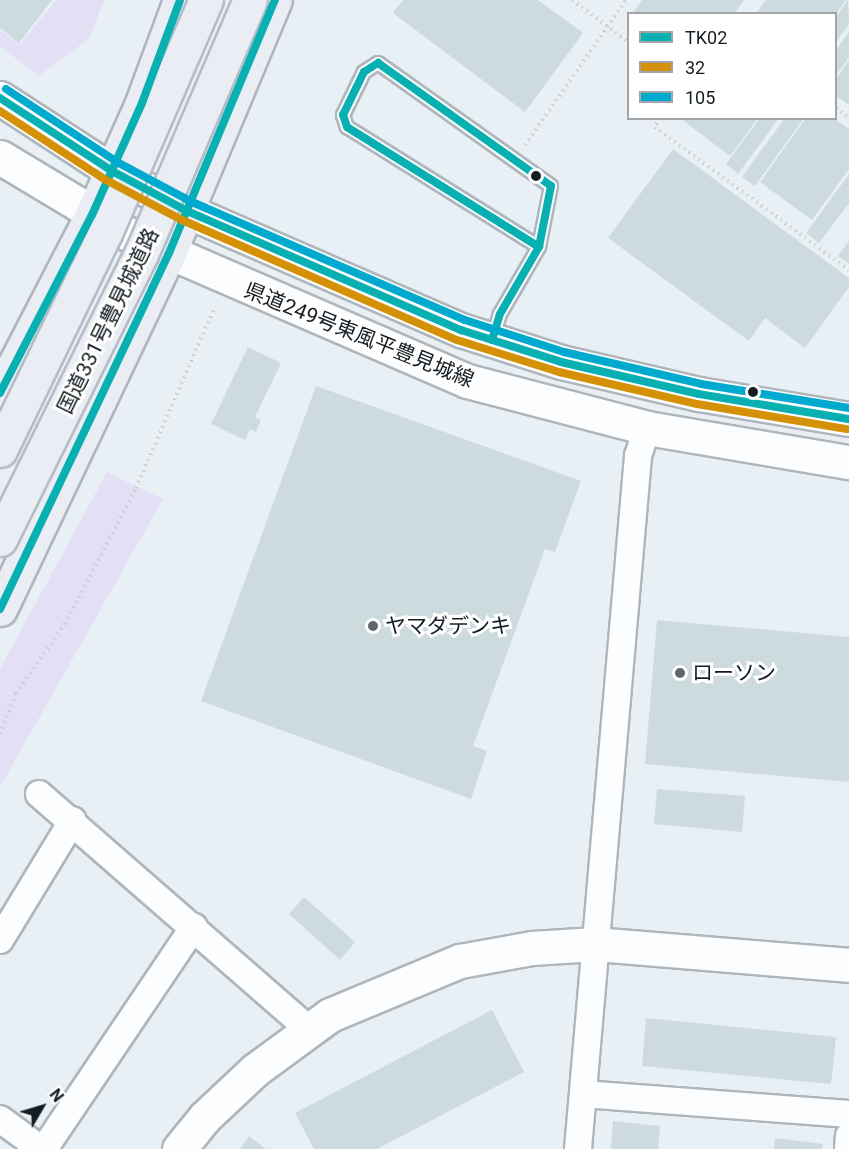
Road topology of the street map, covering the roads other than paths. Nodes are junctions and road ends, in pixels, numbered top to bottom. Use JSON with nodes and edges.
{"nodes":[{"id":1,"x":180,"y":0,"type":"edge"},
{"id":2,"x":206,"y":0,"type":"edge"},
{"id":3,"x":250,"y":0,"type":"edge"},
{"id":4,"x":275,"y":0,"type":"edge"},
{"id":5,"x":0,"y":99,"type":"edge"},
{"id":6,"x":0,"y":157,"type":"edge"},
{"id":7,"x":112,"y":171,"type":"junction"},
{"id":8,"x":187,"y":211,"type":"junction"},
{"id":9,"x":92,"y":215,"type":"junction"},
{"id":10,"x":539,"y":246,"type":"junction"},
{"id":11,"x":169,"y":254,"type":"junction"},
{"id":12,"x":492,"y":340,"type":"junction"},
{"id":13,"x":0,"y":393,"type":"edge"},
{"id":14,"x":849,"y":419,"type":"edge"},
{"id":15,"x":647,"y":428,"type":"junction"},
{"id":16,"x":0,"y":450,"type":"edge"},
{"id":17,"x":849,"y":462,"type":"edge"},
{"id":18,"x":0,"y":539,"type":"edge"},
{"id":19,"x":0,"y":609,"type":"edge"},
{"id":20,"x":39,"y":794,"type":"dead end"},
{"id":21,"x":73,"y":820,"type":"junction"},
{"id":22,"x":194,"y":927,"type":"junction"},
{"id":23,"x":0,"y":940,"type":"edge"},
{"id":24,"x":595,"y":944,"type":"junction"},
{"id":25,"x":849,"y":964,"type":"edge"},
{"id":26,"x":310,"y":1030,"type":"junction"},
{"id":27,"x":583,"y":1094,"type":"junction"},
{"id":28,"x":849,"y":1114,"type":"edge"},
{"id":29,"x":0,"y":1119,"type":"edge"},
{"id":30,"x":849,"y":1136,"type":"edge"},
{"id":31,"x":42,"y":1149,"type":"edge"},
{"id":32,"x":179,"y":1149,"type":"edge"},
{"id":33,"x":578,"y":1149,"type":"edge"},
{"id":34,"x":848,"y":1149,"type":"edge"}],
"edges":[{"from":1,"to":7,"type":"highway"},
{"from":2,"to":16,"type":"highway","name":"国道331号豊見城道路","bridge":true},
{"from":3,"to":18,"type":"highway","name":"国道331号豊見城道路","bridge":true},
{"from":4,"to":8,"type":"highway"},
{"from":5,"to":7,"type":"main road","name":"県道249号東風平豊見城線"},
{"from":6,"to":9,"type":"main road","name":"県道249号東風平豊見城線"},
{"from":7,"to":8,"type":"main road","name":"県道249号東風平豊見城線"},
{"from":7,"to":9,"type":"highway"},
{"from":8,"to":11,"type":"highway"},
{"from":8,"to":12,"type":"main road","name":"県道249号東風平豊見城線"},
{"from":9,"to":11,"type":"main road","name":"県道249号東風平豊見城線"},
{"from":9,"to":13,"type":"highway"},
{"from":10,"to":10,"type":"lane"},
{"from":10,"to":12,"type":"lane"},
{"from":11,"to":15,"type":"main road","name":"県道249号東風平豊見城線"},
{"from":11,"to":19,"type":"highway"},
{"from":12,"to":14,"type":"main road","name":"県道249号東風平豊見城線"},
{"from":15,"to":17,"type":"main road","name":"県道249号東風平豊見城線"},
{"from":15,"to":24,"type":"street"},
{"from":20,"to":21,"type":"street"},
{"from":21,"to":22,"type":"street"},
{"from":21,"to":23,"type":"street"},
{"from":22,"to":26,"type":"street"},
{"from":22,"to":31,"type":"street"},
{"from":24,"to":25,"type":"main road"},
{"from":24,"to":26,"type":"main road"},
{"from":24,"to":27,"type":"street"},
{"from":26,"to":32,"type":"main road"},
{"from":27,"to":28,"type":"street"},
{"from":27,"to":33,"type":"street"},
{"from":29,"to":31,"type":"street"},
{"from":30,"to":34,"type":"street"}]}
